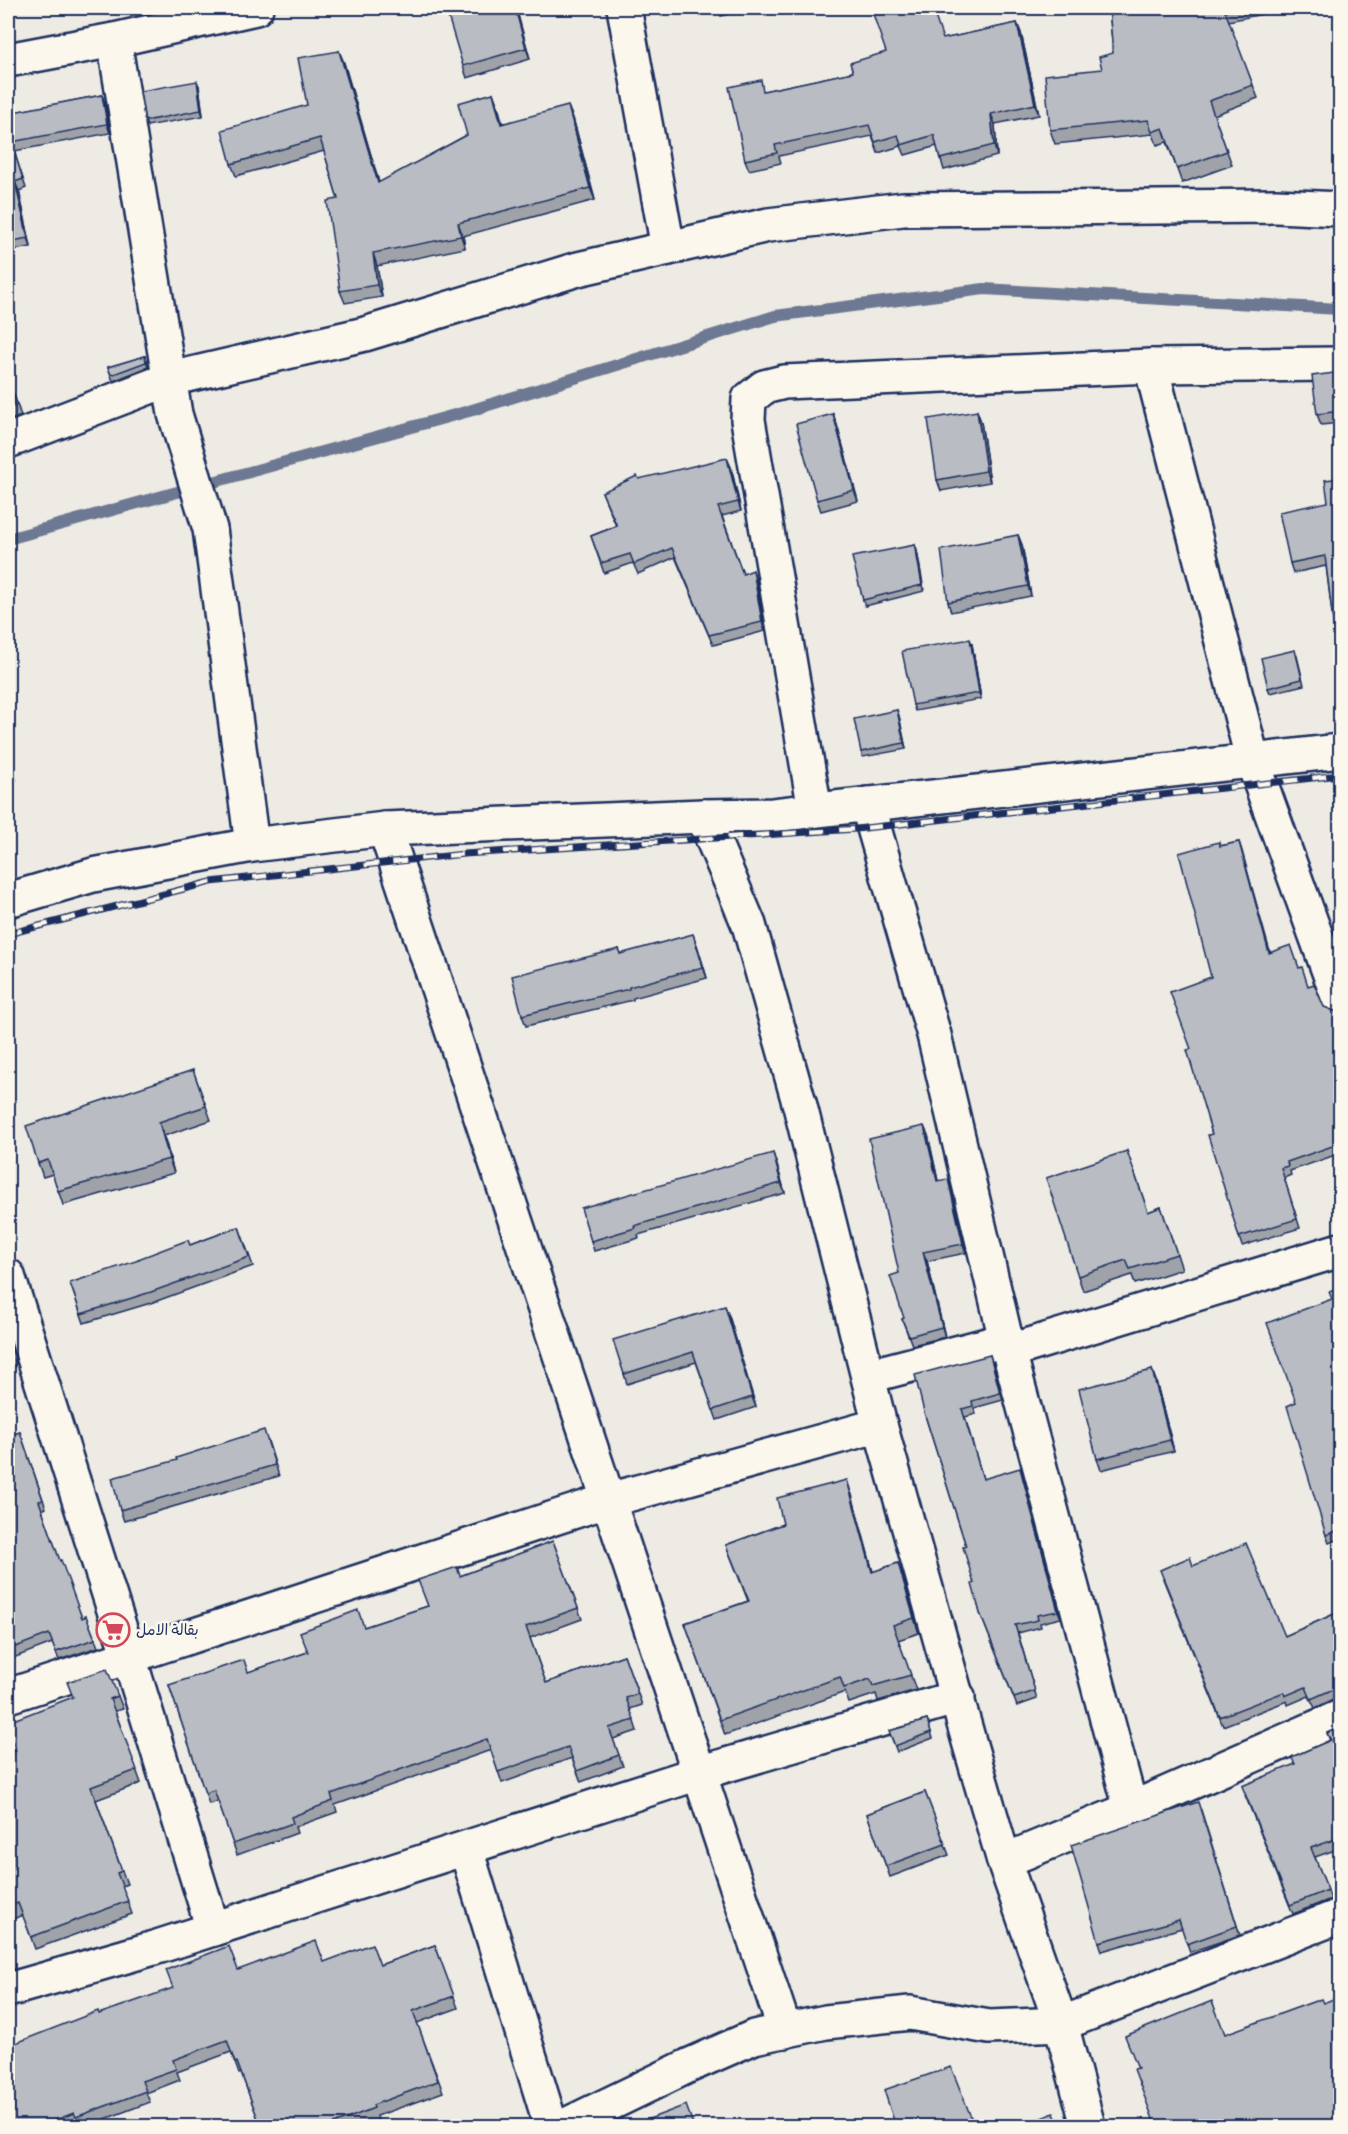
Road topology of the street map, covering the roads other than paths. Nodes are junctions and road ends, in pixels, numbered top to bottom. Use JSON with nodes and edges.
{"nodes":[{"id":1,"x":256,"y":8,"type":"edge"},
{"id":2,"x":624,"y":8,"type":"edge"},
{"id":3,"x":114,"y":40,"type":"junction"},
{"id":4,"x":8,"y":60,"type":"edge"},
{"id":5,"x":1341,"y":209,"type":"edge"},
{"id":6,"x":668,"y":248,"type":"junction"},
{"id":7,"x":1341,"y":364,"type":"edge"},
{"id":8,"x":1151,"y":366,"type":"junction"},
{"id":9,"x":170,"y":379,"type":"junction"},
{"id":10,"x":8,"y":441,"type":"edge"},
{"id":11,"x":1341,"y":751,"type":"edge"},
{"id":12,"x":1253,"y":762,"type":"junction"},
{"id":13,"x":867,"y":804,"type":"junction"},
{"id":14,"x":815,"y":810,"type":"junction"},
{"id":15,"x":703,"y":816,"type":"junction"},
{"id":16,"x":385,"y":829,"type":"junction"},
{"id":17,"x":252,"y":845,"type":"junction"},
{"id":18,"x":8,"y":900,"type":"edge"},
{"id":19,"x":1341,"y":1002,"type":"edge"},
{"id":20,"x":1341,"y":1250,"type":"edge"},
{"id":21,"x":8,"y":1276,"type":"edge"},
{"id":22,"x":1008,"y":1346,"type":"junction"},
{"id":23,"x":869,"y":1376,"type":"junction"},
{"id":24,"x":880,"y":1425,"type":"junction"},
{"id":25,"x":609,"y":1500,"type":"junction"},
{"id":26,"x":129,"y":1657,"type":"junction"},
{"id":27,"x":8,"y":1696,"type":"edge"},
{"id":28,"x":958,"y":1697,"type":"junction"},
{"id":29,"x":1341,"y":1717,"type":"edge"},
{"id":30,"x":699,"y":1773,"type":"junction"},
{"id":31,"x":1131,"y":1809,"type":"junction"},
{"id":32,"x":466,"y":1849,"type":"junction"},
{"id":33,"x":1004,"y":1861,"type":"junction"},
{"id":34,"x":1341,"y":1916,"type":"edge"},
{"id":35,"x":213,"y":1929,"type":"junction"},
{"id":36,"x":8,"y":1990,"type":"edge"},
{"id":37,"x":1061,"y":2024,"type":"junction"},
{"id":38,"x":785,"y":2031,"type":"junction"},
{"id":39,"x":551,"y":2127,"type":"edge"},
{"id":40,"x":564,"y":2127,"type":"edge"},
{"id":41,"x":1088,"y":2127,"type":"edge"}],
"edges":[{"from":1,"to":3,"type":"street"},
{"from":2,"to":6,"type":"street"},
{"from":3,"to":4,"type":"street"},
{"from":3,"to":9,"type":"street"},
{"from":5,"to":6,"type":"street"},
{"from":6,"to":9,"type":"street"},
{"from":7,"to":8,"type":"street"},
{"from":8,"to":12,"type":"street"},
{"from":8,"to":14,"type":"street"},
{"from":9,"to":10,"type":"street"},
{"from":9,"to":17,"type":"street"},
{"from":11,"to":12,"type":"street"},
{"from":12,"to":13,"type":"street"},
{"from":12,"to":19,"type":"street"},
{"from":13,"to":14,"type":"street"},
{"from":13,"to":22,"type":"street"},
{"from":14,"to":15,"type":"street"},
{"from":15,"to":16,"type":"street"},
{"from":15,"to":23,"type":"street"},
{"from":16,"to":17,"type":"street"},
{"from":16,"to":25,"type":"street"},
{"from":17,"to":18,"type":"street"},
{"from":20,"to":22,"type":"street"},
{"from":21,"to":26,"type":"street"},
{"from":22,"to":23,"type":"street"},
{"from":22,"to":31,"type":"street"},
{"from":23,"to":24,"type":"street"},
{"from":24,"to":25,"type":"street"},
{"from":24,"to":28,"type":"street"},
{"from":25,"to":26,"type":"street"},
{"from":25,"to":30,"type":"street"},
{"from":26,"to":27,"type":"street"},
{"from":26,"to":35,"type":"street"},
{"from":28,"to":30,"type":"street"},
{"from":28,"to":33,"type":"street"},
{"from":29,"to":31,"type":"street"},
{"from":30,"to":32,"type":"street"},
{"from":30,"to":38,"type":"street"},
{"from":31,"to":33,"type":"street"},
{"from":32,"to":35,"type":"street"},
{"from":32,"to":39,"type":"street"},
{"from":33,"to":37,"type":"street"},
{"from":34,"to":37,"type":"street"},
{"from":35,"to":36,"type":"street"},
{"from":37,"to":38,"type":"street"},
{"from":37,"to":41,"type":"street"},
{"from":38,"to":40,"type":"street"}]}
